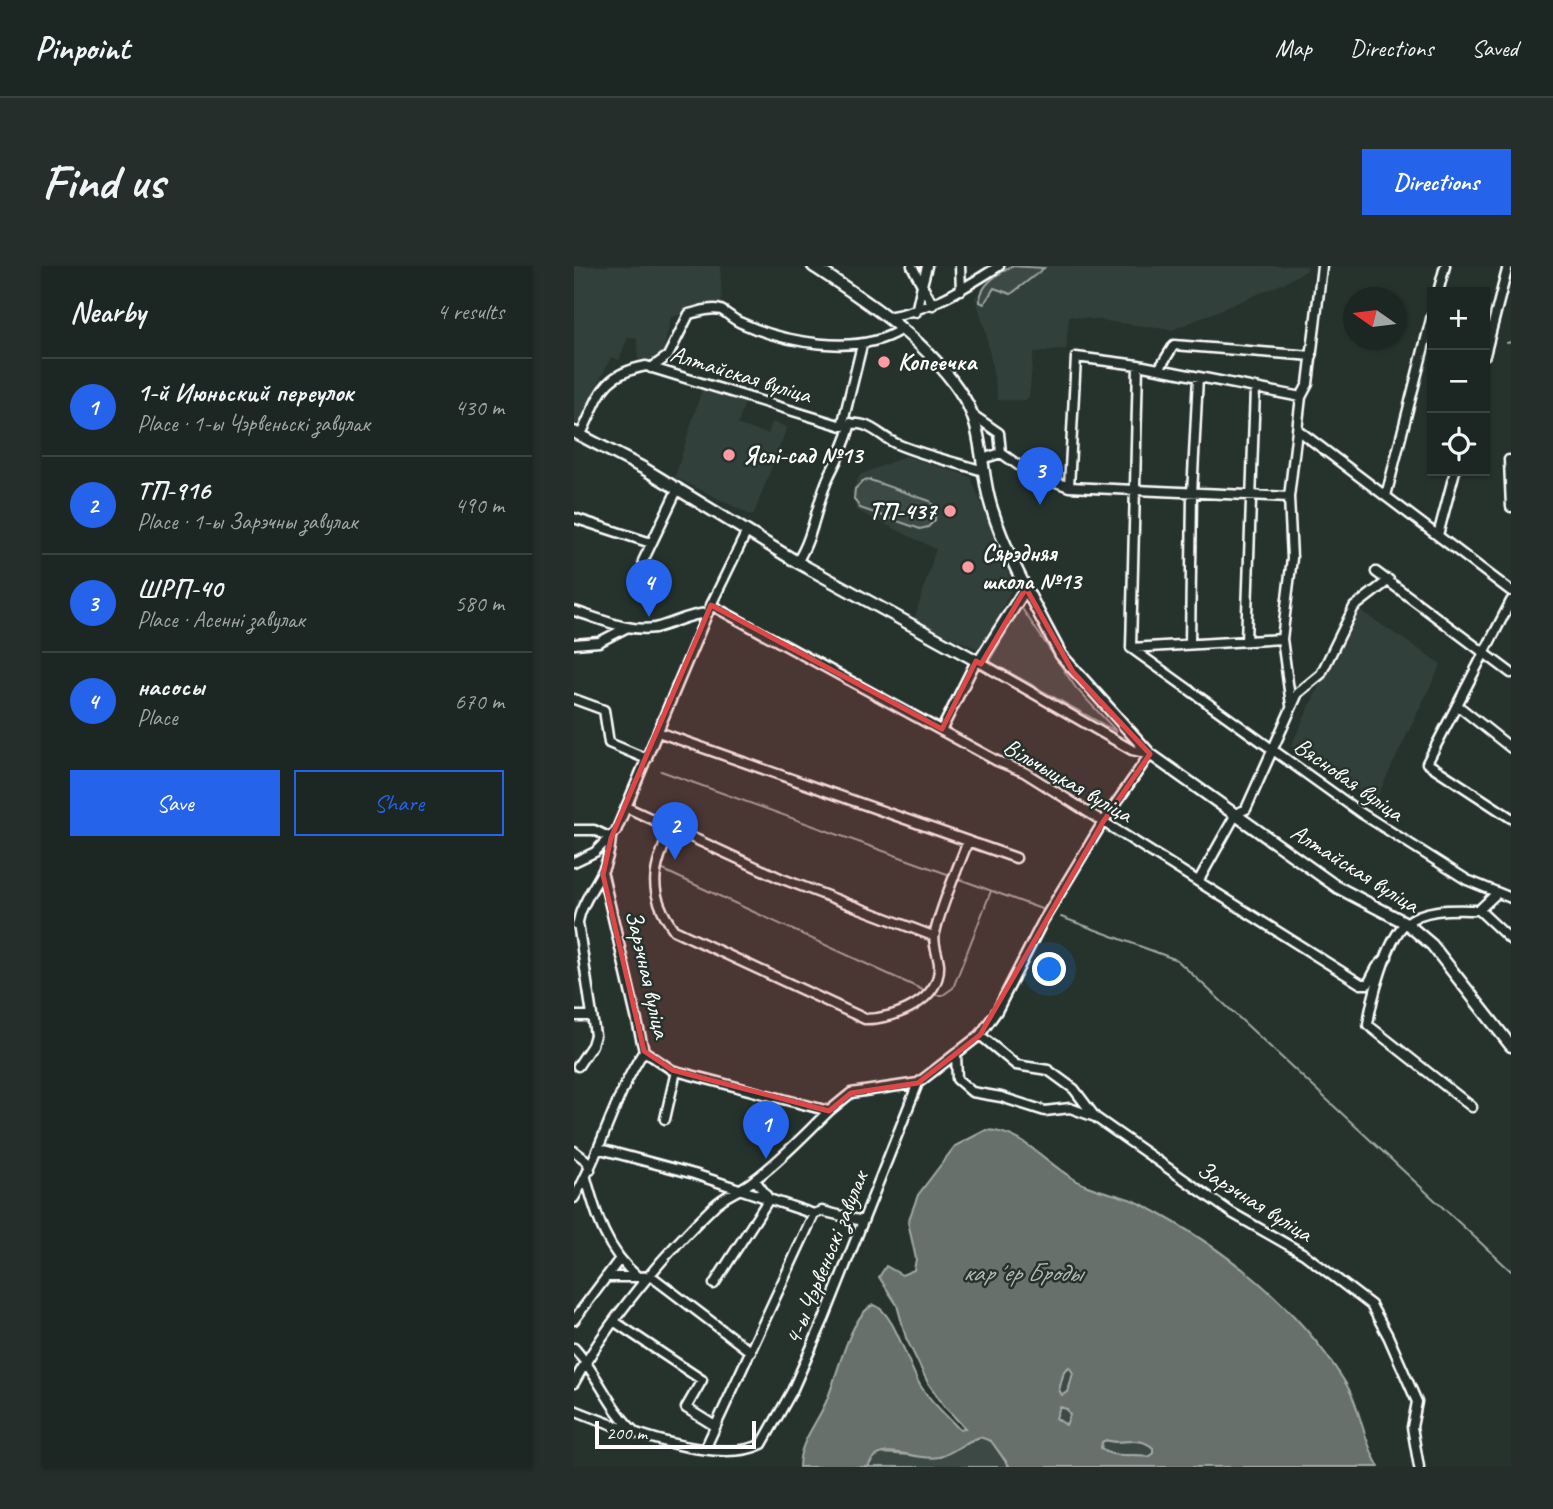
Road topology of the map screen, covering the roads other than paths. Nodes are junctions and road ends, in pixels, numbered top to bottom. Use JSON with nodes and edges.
{"nodes":[{"id":1,"x":813,"y":266,"type":"edge"},
{"id":2,"x":912,"y":266,"type":"edge"},
{"id":3,"x":927,"y":266,"type":"edge"},
{"id":4,"x":960,"y":266,"type":"edge"},
{"id":5,"x":979,"y":266,"type":"edge"},
{"id":6,"x":1322,"y":266,"type":"edge"},
{"id":7,"x":1445,"y":266,"type":"edge"},
{"id":8,"x":1508,"y":266,"type":"edge"},
{"id":9,"x":997,"y":267,"type":"edge"},
{"id":10,"x":922,"y":285,"type":"junction"},
{"id":11,"x":1439,"y":287,"type":"edge"},
{"id":12,"x":961,"y":290,"type":"junction"},
{"id":13,"x":933,"y":305,"type":"junction"},
{"id":14,"x":916,"y":312,"type":"junction"},
{"id":15,"x":887,"y":317,"type":"junction"},
{"id":16,"x":900,"y":330,"type":"junction"},
{"id":17,"x":1427,"y":335,"type":"edge"},
{"id":18,"x":862,"y":345,"type":"junction"},
{"id":19,"x":1486,"y":350,"type":"edge"},
{"id":20,"x":1312,"y":356,"type":"junction"},
{"id":21,"x":1138,"y":365,"type":"junction"},
{"id":22,"x":651,"y":368,"type":"junction"},
{"id":23,"x":1159,"y":369,"type":"junction"},
{"id":24,"x":1198,"y":377,"type":"junction"},
{"id":25,"x":1255,"y":389,"type":"junction"},
{"id":26,"x":1301,"y":397,"type":"junction"},
{"id":27,"x":973,"y":415,"type":"junction"},
{"id":28,"x":852,"y":423,"type":"junction"},
{"id":29,"x":842,"y":426,"type":"junction"},
{"id":30,"x":1298,"y":430,"type":"junction"},
{"id":31,"x":577,"y":434,"type":"edge"},
{"id":32,"x":1002,"y":453,"type":"junction"},
{"id":33,"x":982,"y":459,"type":"junction"},
{"id":34,"x":1509,"y":460,"type":"dead end"},
{"id":35,"x":983,"y":471,"type":"junction"},
{"id":36,"x":1454,"y":476,"type":"edge"},
{"id":37,"x":1069,"y":487,"type":"junction"},
{"id":38,"x":678,"y":488,"type":"junction"},
{"id":39,"x":1135,"y":491,"type":"junction"},
{"id":40,"x":1192,"y":494,"type":"junction"},
{"id":41,"x":1386,"y":496,"type":"junction"},
{"id":42,"x":1250,"y":497,"type":"junction"},
{"id":43,"x":1289,"y":497,"type":"junction"},
{"id":44,"x":1511,"y":507,"type":"edge"},
{"id":45,"x":574,"y":518,"type":"edge"},
{"id":46,"x":747,"y":531,"type":"junction"},
{"id":47,"x":1438,"y":536,"type":"junction"},
{"id":48,"x":651,"y":543,"type":"junction"},
{"id":49,"x":643,"y":561,"type":"dead end"},
{"id":50,"x":797,"y":562,"type":"junction"},
{"id":51,"x":1376,"y":572,"type":"dead end"},
{"id":52,"x":1389,"y":580,"type":"junction"},
{"id":53,"x":1026,"y":588,"type":"junction"},
{"id":54,"x":1511,"y":591,"type":"edge"},
{"id":55,"x":1511,"y":601,"type":"edge"},
{"id":56,"x":709,"y":609,"type":"junction"},
{"id":57,"x":574,"y":611,"type":"edge"},
{"id":58,"x":626,"y":628,"type":"junction"},
{"id":59,"x":1282,"y":639,"type":"junction"},
{"id":60,"x":1246,"y":641,"type":"junction"},
{"id":61,"x":574,"y":644,"type":"edge"},
{"id":62,"x":1190,"y":645,"type":"junction"},
{"id":63,"x":1131,"y":648,"type":"junction"},
{"id":64,"x":1483,"y":651,"type":"junction"},
{"id":65,"x":977,"y":662,"type":"junction"},
{"id":66,"x":1511,"y":673,"type":"edge"},
{"id":67,"x":574,"y":699,"type":"edge"},
{"id":68,"x":1291,"y":705,"type":"junction"},
{"id":69,"x":1457,"y":705,"type":"junction"},
{"id":70,"x":942,"y":729,"type":"junction"},
{"id":71,"x":658,"y":732,"type":"junction"},
{"id":72,"x":1511,"y":748,"type":"edge"},
{"id":73,"x":1273,"y":749,"type":"junction"},
{"id":74,"x":1150,"y":754,"type":"junction"},
{"id":75,"x":648,"y":759,"type":"junction"},
{"id":76,"x":628,"y":808,"type":"junction"},
{"id":77,"x":1236,"y":814,"type":"junction"},
{"id":78,"x":1511,"y":818,"type":"edge"},
{"id":79,"x":1103,"y":822,"type":"junction"},
{"id":80,"x":574,"y":830,"type":"edge"},
{"id":81,"x":671,"y":830,"type":"junction"},
{"id":82,"x":611,"y":838,"type":"junction"},
{"id":83,"x":968,"y":841,"type":"junction"},
{"id":84,"x":1016,"y":858,"type":"dead end"},
{"id":85,"x":574,"y":862,"type":"edge"},
{"id":86,"x":603,"y":875,"type":"junction"},
{"id":87,"x":1199,"y":880,"type":"junction"},
{"id":88,"x":1496,"y":894,"type":"junction"},
{"id":89,"x":1511,"y":898,"type":"edge"},
{"id":90,"x":1479,"y":910,"type":"junction"},
{"id":91,"x":1406,"y":923,"type":"junction"},
{"id":92,"x":576,"y":925,"type":"edge"},
{"id":93,"x":933,"y":936,"type":"junction"},
{"id":94,"x":1511,"y":940,"type":"edge"},
{"id":95,"x":1387,"y":957,"type":"junction"},
{"id":96,"x":574,"y":1016,"type":"edge"},
{"id":97,"x":590,"y":1016,"type":"junction"},
{"id":98,"x":980,"y":1035,"type":"junction"},
{"id":99,"x":1511,"y":1046,"type":"edge"},
{"id":100,"x":644,"y":1051,"type":"junction"},
{"id":101,"x":956,"y":1054,"type":"junction"},
{"id":102,"x":578,"y":1066,"type":"dead end"},
{"id":103,"x":676,"y":1071,"type":"junction"},
{"id":104,"x":918,"y":1083,"type":"junction"},
{"id":105,"x":1472,"y":1107,"type":"dead end"},
{"id":106,"x":829,"y":1111,"type":"junction"},
{"id":107,"x":1095,"y":1117,"type":"junction"},
{"id":108,"x":665,"y":1119,"type":"dead end"},
{"id":109,"x":600,"y":1149,"type":"junction"},
{"id":110,"x":574,"y":1151,"type":"edge"},
{"id":111,"x":588,"y":1174,"type":"junction"},
{"id":112,"x":755,"y":1180,"type":"junction"},
{"id":113,"x":743,"y":1189,"type":"junction"},
{"id":114,"x":574,"y":1198,"type":"edge"},
{"id":115,"x":769,"y":1199,"type":"junction"},
{"id":116,"x":814,"y":1214,"type":"junction"},
{"id":117,"x":862,"y":1221,"type":"junction"},
{"id":118,"x":619,"y":1260,"type":"junction"},
{"id":119,"x":651,"y":1276,"type":"junction"},
{"id":120,"x":606,"y":1277,"type":"junction"},
{"id":121,"x":638,"y":1277,"type":"junction"},
{"id":122,"x":714,"y":1284,"type":"dead end"},
{"id":123,"x":574,"y":1320,"type":"edge"},
{"id":124,"x":615,"y":1322,"type":"junction"},
{"id":125,"x":574,"y":1348,"type":"edge"},
{"id":126,"x":751,"y":1352,"type":"junction"},
{"id":127,"x":586,"y":1361,"type":"junction"},
{"id":128,"x":574,"y":1383,"type":"edge"},
{"id":129,"x":574,"y":1410,"type":"edge"},
{"id":130,"x":716,"y":1426,"type":"junction"},
{"id":131,"x":641,"y":1437,"type":"junction"},
{"id":132,"x":705,"y":1448,"type":"junction"},
{"id":133,"x":1419,"y":1467,"type":"edge"}],
"edges":[{"from":1,"to":15,"type":"main road","name":"Алтайская вуліца"},
{"from":2,"to":10,"type":"street"},
{"from":3,"to":10,"type":"street"},
{"from":4,"to":12,"type":"street"},
{"from":5,"to":9,"type":"street"},
{"from":6,"to":20,"type":"street"},
{"from":7,"to":11,"type":"street"},
{"from":8,"to":19,"type":"street"},
{"from":9,"to":12,"type":"street"},
{"from":10,"to":13,"type":"street"},
{"from":10,"to":14,"type":"street"},
{"from":12,"to":13,"type":"street"},
{"from":13,"to":14,"type":"street"},
{"from":14,"to":15,"type":"street"},
{"from":15,"to":16,"type":"main road","name":"Алтайская вуліца"},
{"from":16,"to":18,"type":"street"},
{"from":16,"to":27,"type":"main road","name":"Алтайская вуліца"},
{"from":17,"to":41,"type":"street"},
{"from":18,"to":22,"type":"street"},
{"from":18,"to":29,"type":"street"},
{"from":20,"to":23,"type":"street"},
{"from":20,"to":26,"type":"street"},
{"from":21,"to":23,"type":"street"},
{"from":21,"to":37,"type":"street"},
{"from":21,"to":39,"type":"street"},
{"from":22,"to":29,"type":"street","name":"Алтайская вуліца"},
{"from":22,"to":31,"type":"street","name":"Алтайская вуліца"},
{"from":23,"to":24,"type":"street"},
{"from":24,"to":25,"type":"street"},
{"from":24,"to":40,"type":"street"},
{"from":25,"to":26,"type":"street"},
{"from":25,"to":42,"type":"street"},
{"from":26,"to":30,"type":"street"},
{"from":27,"to":32,"type":"street"},
{"from":27,"to":33,"type":"main road","name":"Алтайская вуліца"},
{"from":28,"to":29,"type":"street"},
{"from":28,"to":35,"type":"street"},
{"from":28,"to":50,"type":"street"},
{"from":30,"to":41,"type":"street"},
{"from":30,"to":43,"type":"street"},
{"from":31,"to":38,"type":"main road","name":"Алтайская вуліца"},
{"from":32,"to":33,"type":"street"},
{"from":32,"to":37,"type":"street"},
{"from":33,"to":35,"type":"main road","name":"Алтайская вуліца"},
{"from":34,"to":44,"type":"street"},
{"from":35,"to":53,"type":"main road","name":"Алтайская вуліца"},
{"from":36,"to":47,"type":"street"},
{"from":37,"to":39,"type":"street"},
{"from":38,"to":46,"type":"main road","name":"Алтайская вуліца"},
{"from":38,"to":48,"type":"street"},
{"from":39,"to":40,"type":"street"},
{"from":39,"to":63,"type":"street"},
{"from":40,"to":42,"type":"street"},
{"from":40,"to":62,"type":"street"},
{"from":41,"to":47,"type":"street"},
{"from":42,"to":43,"type":"street"},
{"from":42,"to":60,"type":"street"},
{"from":43,"to":59,"type":"street"},
{"from":45,"to":48,"type":"street"},
{"from":46,"to":50,"type":"main road","name":"Алтайская вуліца"},
{"from":46,"to":56,"type":"street"},
{"from":47,"to":54,"type":"street"},
{"from":48,"to":49,"type":"street"},
{"from":50,"to":65,"type":"main road","name":"Алтайская вуліца"},
{"from":51,"to":52,"type":"street"},
{"from":52,"to":64,"type":"street"},
{"from":52,"to":68,"type":"street"},
{"from":53,"to":65,"type":"main road"},
{"from":53,"to":74,"type":"main road","name":"Алтайская вуліца"},
{"from":55,"to":64,"type":"street"},
{"from":56,"to":58,"type":"street"},
{"from":56,"to":70,"type":"street","name":"Вільчыцкая вуліца"},
{"from":56,"to":71,"type":"street"},
{"from":57,"to":58,"type":"street"},
{"from":58,"to":61,"type":"street"},
{"from":59,"to":60,"type":"street"},
{"from":59,"to":68,"type":"street"},
{"from":60,"to":62,"type":"street"},
{"from":62,"to":63,"type":"street"},
{"from":63,"to":73,"type":"street","name":"Вясновая вуліца"},
{"from":64,"to":66,"type":"street"},
{"from":64,"to":69,"type":"street"},
{"from":65,"to":70,"type":"street"},
{"from":65,"to":74,"type":"street","name":"Алтайская вуліца"},
{"from":67,"to":75,"type":"street"},
{"from":68,"to":73,"type":"street"},
{"from":69,"to":72,"type":"street"},
{"from":69,"to":78,"type":"street"},
{"from":70,"to":79,"type":"street","name":"Вільчыцкая вуліца"},
{"from":71,"to":75,"type":"street"},
{"from":71,"to":83,"type":"street"},
{"from":73,"to":77,"type":"street"},
{"from":73,"to":88,"type":"street","name":"Вясновая вуліца"},
{"from":74,"to":77,"type":"main road","name":"Алтайская вуліца"},
{"from":74,"to":79,"type":"street"},
{"from":75,"to":76,"type":"street"},
{"from":76,"to":81,"type":"street"},
{"from":76,"to":82,"type":"street"},
{"from":77,"to":87,"type":"street"},
{"from":77,"to":91,"type":"main road","name":"Алтайская вуліца"},
{"from":79,"to":87,"type":"street","name":"Вільчыцкая вуліца"},
{"from":79,"to":98,"type":"street"},
{"from":80,"to":82,"type":"street"},
{"from":81,"to":93,"type":"street"},
{"from":81,"to":93,"type":"street"},
{"from":82,"to":85,"type":"street"},
{"from":82,"to":86,"type":"street"},
{"from":83,"to":84,"type":"street"},
{"from":83,"to":93,"type":"street"},
{"from":86,"to":92,"type":"street"},
{"from":86,"to":100,"type":"street","name":"Зарэчная вуліца"},
{"from":87,"to":95,"type":"street","name":"Вільчыцкая вуліца"},
{"from":88,"to":89,"type":"street","name":"Вясновая вуліца"},
{"from":88,"to":90,"type":"street"},
{"from":90,"to":91,"type":"street"},
{"from":90,"to":94,"type":"street"},
{"from":91,"to":95,"type":"street"},
{"from":91,"to":99,"type":"main road","name":"Алтайская вуліца"},
{"from":92,"to":97,"type":"street"},
{"from":95,"to":105,"type":"street"},
{"from":96,"to":97,"type":"street"},
{"from":97,"to":102,"type":"street"},
{"from":98,"to":101,"type":"street"},
{"from":98,"to":107,"type":"street","name":"Зарэчная вуліца"},
{"from":100,"to":103,"type":"street","name":"Зарэчная вуліца"},
{"from":100,"to":109,"type":"street"},
{"from":101,"to":104,"type":"street"},
{"from":101,"to":107,"type":"street"},
{"from":103,"to":106,"type":"street","name":"Зарэчная вуліца"},
{"from":103,"to":108,"type":"street"},
{"from":104,"to":106,"type":"street"},
{"from":104,"to":117,"type":"street","name":"4-ы Чэрвеньскі завулак"},
{"from":106,"to":112,"type":"street"},
{"from":107,"to":133,"type":"street","name":"Зарэчная вуліца"},
{"from":109,"to":111,"type":"street"},
{"from":109,"to":113,"type":"street"},
{"from":110,"to":111,"type":"street"},
{"from":111,"to":114,"type":"street"},
{"from":111,"to":118,"type":"street"},
{"from":112,"to":113,"type":"street"},
{"from":112,"to":115,"type":"street"},
{"from":113,"to":115,"type":"street"},
{"from":113,"to":119,"type":"street"},
{"from":115,"to":116,"type":"street"},
{"from":115,"to":122,"type":"street"},
{"from":116,"to":117,"type":"street"},
{"from":116,"to":126,"type":"street"},
{"from":117,"to":132,"type":"street","name":"4-ы Чэрвеньскі завулак"},
{"from":118,"to":120,"type":"street"},
{"from":118,"to":121,"type":"street"},
{"from":119,"to":121,"type":"street"},
{"from":119,"to":124,"type":"street"},
{"from":119,"to":126,"type":"street"},
{"from":120,"to":121,"type":"street"},
{"from":120,"to":123,"type":"street"},
{"from":124,"to":127,"type":"street"},
{"from":124,"to":130,"type":"street"},
{"from":125,"to":127,"type":"street"},
{"from":126,"to":130,"type":"street"},
{"from":127,"to":128,"type":"street"},
{"from":127,"to":131,"type":"street"},
{"from":129,"to":131,"type":"street"},
{"from":130,"to":132,"type":"street"},
{"from":131,"to":132,"type":"street"}]}
